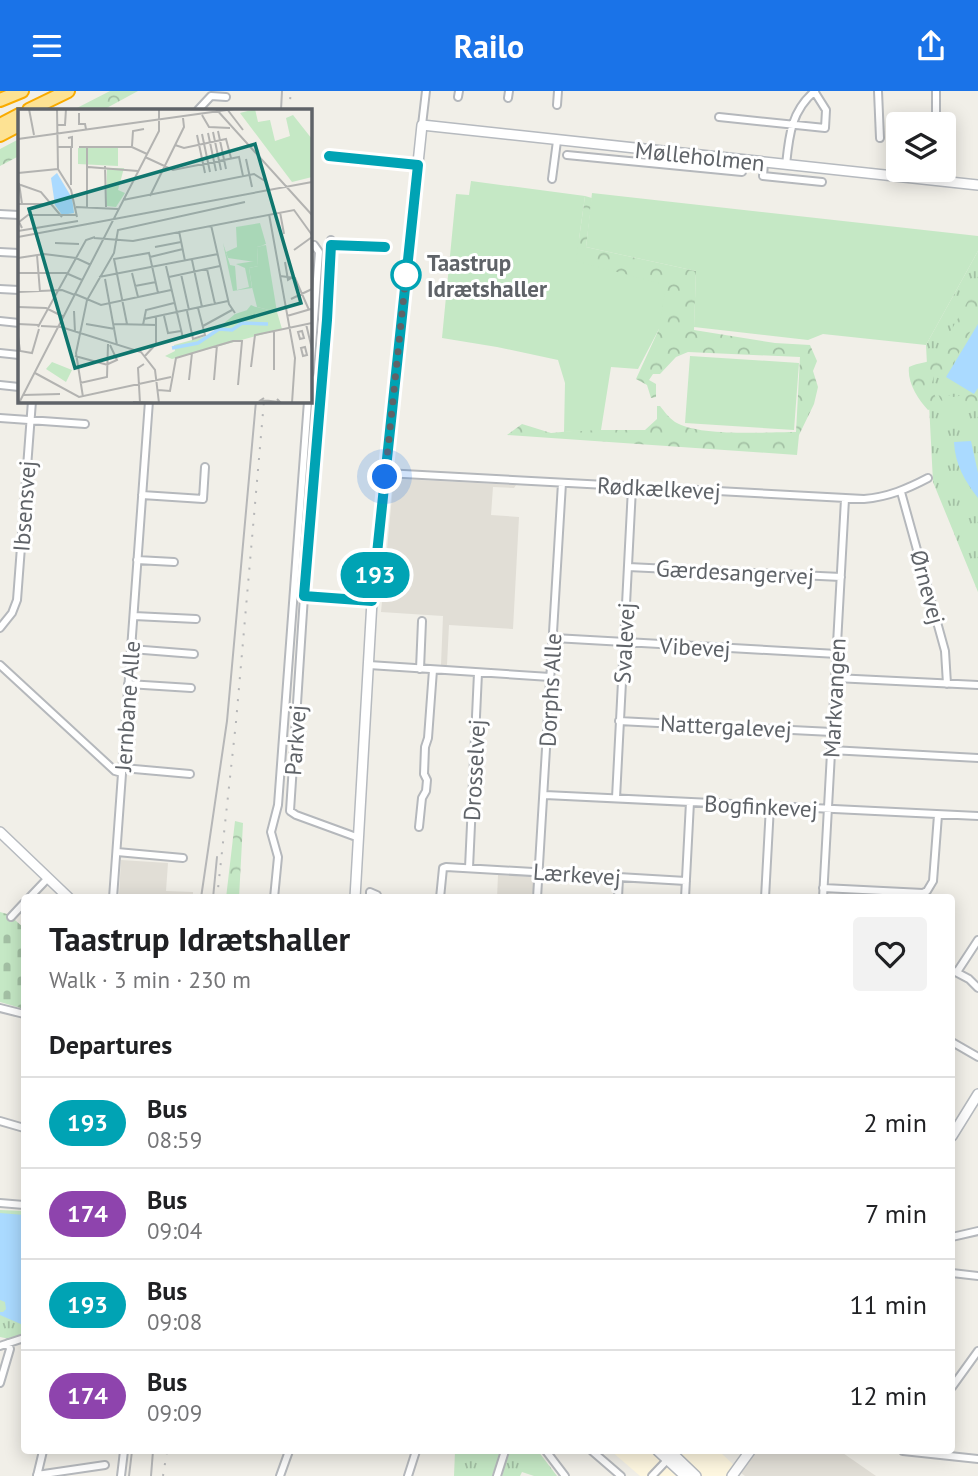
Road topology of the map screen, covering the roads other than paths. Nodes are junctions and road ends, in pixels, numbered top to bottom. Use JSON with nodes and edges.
{"nodes":[{"id":1,"x":22,"y":91,"type":"edge"},
{"id":2,"x":68,"y":91,"type":"edge"},
{"id":3,"x":75,"y":91,"type":"edge"},
{"id":4,"x":426,"y":91,"type":"edge"},
{"id":5,"x":558,"y":91,"type":"edge"},
{"id":6,"x":814,"y":91,"type":"edge"},
{"id":7,"x":878,"y":91,"type":"edge"},
{"id":8,"x":936,"y":91,"type":"edge"},
{"id":9,"x":226,"y":97,"type":"dead end"},
{"id":10,"x":0,"y":100,"type":"edge"},
{"id":11,"x":556,"y":105,"type":"dead end"},
{"id":12,"x":31,"y":109,"type":"edge"},
{"id":13,"x":48,"y":109,"type":"edge"},
{"id":14,"x":199,"y":109,"type":"edge"},
{"id":15,"x":936,"y":112,"type":"edge"},
{"id":16,"x":18,"y":116,"type":"edge"},
{"id":17,"x":719,"y":117,"type":"dead end"},
{"id":18,"x":0,"y":125,"type":"edge"},
{"id":19,"x":422,"y":125,"type":"junction"},
{"id":20,"x":791,"y":125,"type":"junction"},
{"id":21,"x":18,"y":126,"type":"edge"},
{"id":22,"x":0,"y":135,"type":"edge"},
{"id":23,"x":880,"y":138,"type":"dead end"},
{"id":24,"x":557,"y":141,"type":"junction"},
{"id":25,"x":618,"y":148,"type":"junction"},
{"id":26,"x":567,"y":155,"type":"dead end"},
{"id":27,"x":686,"y":155,"type":"junction"},
{"id":28,"x":329,"y":156,"type":"dead end"},
{"id":29,"x":617,"y":160,"type":"junction"},
{"id":30,"x":764,"y":163,"type":"junction"},
{"id":31,"x":418,"y":165,"type":"junction"},
{"id":32,"x":784,"y":165,"type":"junction"},
{"id":33,"x":685,"y":167,"type":"junction"},
{"id":34,"x":741,"y":172,"type":"dead end"},
{"id":35,"x":780,"y":178,"type":"junction"},
{"id":36,"x":552,"y":179,"type":"dead end"},
{"id":37,"x":822,"y":182,"type":"dead end"},
{"id":38,"x":978,"y":185,"type":"edge"},
{"id":39,"x":0,"y":214,"type":"edge"},
{"id":40,"x":18,"y":215,"type":"edge"},
{"id":41,"x":314,"y":245,"type":"dead end"},
{"id":42,"x":385,"y":247,"type":"dead end"},
{"id":43,"x":0,"y":252,"type":"edge"},
{"id":44,"x":18,"y":253,"type":"edge"},
{"id":45,"x":0,"y":289,"type":"edge"},
{"id":46,"x":18,"y":290,"type":"edge"},
{"id":47,"x":0,"y":321,"type":"edge"},
{"id":48,"x":18,"y":323,"type":"edge"},
{"id":49,"x":312,"y":346,"type":"edge"},
{"id":50,"x":0,"y":353,"type":"edge"},
{"id":51,"x":18,"y":355,"type":"edge"},
{"id":52,"x":0,"y":386,"type":"edge"},
{"id":53,"x":18,"y":387,"type":"edge"},
{"id":54,"x":32,"y":403,"type":"edge"},
{"id":55,"x":149,"y":403,"type":"edge"},
{"id":56,"x":308,"y":403,"type":"edge"},
{"id":57,"x":0,"y":418,"type":"edge"},
{"id":58,"x":31,"y":420,"type":"junction"},
{"id":59,"x":85,"y":424,"type":"dead end"},
{"id":60,"x":205,"y":467,"type":"dead end"},
{"id":61,"x":385,"y":473,"type":"junction"},
{"id":62,"x":928,"y":478,"type":"dead end"},
{"id":63,"x":562,"y":483,"type":"junction"},
{"id":64,"x":632,"y":488,"type":"junction"},
{"id":65,"x":901,"y":492,"type":"junction"},
{"id":66,"x":142,"y":495,"type":"junction"},
{"id":67,"x":201,"y":499,"type":"junction"},
{"id":68,"x":845,"y":499,"type":"junction"},
{"id":69,"x":201,"y":510,"type":"dead end"},
{"id":70,"x":137,"y":560,"type":"junction"},
{"id":71,"x":174,"y":562,"type":"dead end"},
{"id":72,"x":628,"y":567,"type":"junction"},
{"id":73,"x":841,"y":577,"type":"junction"},
{"id":74,"x":304,"y":596,"type":"junction"},
{"id":75,"x":372,"y":601,"type":"junction"},
{"id":76,"x":134,"y":616,"type":"junction"},
{"id":77,"x":196,"y":619,"type":"dead end"},
{"id":78,"x":422,"y":621,"type":"dead end"},
{"id":79,"x":0,"y":628,"type":"edge"},
{"id":80,"x":554,"y":638,"type":"junction"},
{"id":81,"x":624,"y":644,"type":"junction"},
{"id":82,"x":131,"y":649,"type":"junction"},
{"id":83,"x":194,"y":654,"type":"dead end"},
{"id":84,"x":836,"y":654,"type":"junction"},
{"id":85,"x":0,"y":665,"type":"edge"},
{"id":86,"x":369,"y":665,"type":"junction"},
{"id":87,"x":420,"y":669,"type":"junction"},
{"id":88,"x":433,"y":670,"type":"junction"},
{"id":89,"x":478,"y":673,"type":"junction"},
{"id":90,"x":550,"y":677,"type":"junction"},
{"id":91,"x":835,"y":678,"type":"junction"},
{"id":92,"x":128,"y":684,"type":"junction"},
{"id":93,"x":947,"y":684,"type":"junction"},
{"id":94,"x":978,"y":685,"type":"edge"},
{"id":95,"x":191,"y":688,"type":"dead end"},
{"id":96,"x":619,"y":720,"type":"junction"},
{"id":97,"x":832,"y":732,"type":"junction"},
{"id":98,"x":831,"y":750,"type":"junction"},
{"id":99,"x":978,"y":758,"type":"edge"},
{"id":100,"x":122,"y":771,"type":"junction"},
{"id":101,"x":190,"y":774,"type":"dead end"},
{"id":102,"x":545,"y":795,"type":"junction"},
{"id":103,"x":616,"y":798,"type":"junction"},
{"id":104,"x":690,"y":802,"type":"junction"},
{"id":105,"x":770,"y":806,"type":"junction"},
{"id":106,"x":828,"y":809,"type":"junction"},
{"id":107,"x":939,"y":815,"type":"junction"},
{"id":108,"x":978,"y":816,"type":"edge"},
{"id":109,"x":419,"y":827,"type":"dead end"},
{"id":110,"x":0,"y":832,"type":"edge"},
{"id":111,"x":359,"y":838,"type":"junction"},
{"id":112,"x":117,"y":852,"type":"junction"},
{"id":113,"x":183,"y":858,"type":"dead end"},
{"id":114,"x":469,"y":868,"type":"junction"},
{"id":115,"x":538,"y":871,"type":"junction"},
{"id":116,"x":619,"y":877,"type":"junction"},
{"id":117,"x":48,"y":878,"type":"junction"},
{"id":118,"x":685,"y":881,"type":"junction"},
{"id":119,"x":823,"y":888,"type":"junction"},
{"id":120,"x":33,"y":894,"type":"edge"},
{"id":121,"x":65,"y":894,"type":"edge"},
{"id":122,"x":113,"y":894,"type":"edge"},
{"id":123,"x":274,"y":894,"type":"edge"},
{"id":124,"x":355,"y":894,"type":"edge"},
{"id":125,"x":441,"y":894,"type":"edge"},
{"id":126,"x":537,"y":894,"type":"edge"},
{"id":127,"x":618,"y":894,"type":"edge"},
{"id":128,"x":685,"y":894,"type":"edge"},
{"id":129,"x":765,"y":894,"type":"edge"},
{"id":130,"x":823,"y":894,"type":"edge"},
{"id":131,"x":21,"y":906,"type":"edge"},
{"id":132,"x":11,"y":917,"type":"dead end"},
{"id":133,"x":978,"y":940,"type":"edge"},
{"id":134,"x":955,"y":971,"type":"edge"},
{"id":135,"x":978,"y":988,"type":"edge"},
{"id":136,"x":0,"y":1007,"type":"edge"},
{"id":137,"x":21,"y":1013,"type":"edge"},
{"id":138,"x":955,"y":1044,"type":"edge"},
{"id":139,"x":978,"y":1057,"type":"edge"},
{"id":140,"x":978,"y":1094,"type":"edge"},
{"id":141,"x":0,"y":1121,"type":"edge"},
{"id":142,"x":21,"y":1127,"type":"edge"},
{"id":143,"x":955,"y":1131,"type":"edge"},
{"id":144,"x":0,"y":1203,"type":"edge"},
{"id":145,"x":21,"y":1205,"type":"edge"},
{"id":146,"x":978,"y":1231,"type":"edge"},
{"id":147,"x":955,"y":1236,"type":"edge"},
{"id":148,"x":955,"y":1273,"type":"edge"},
{"id":149,"x":978,"y":1276,"type":"edge"},
{"id":150,"x":21,"y":1339,"type":"edge"},
{"id":151,"x":8,"y":1343,"type":"junction"},
{"id":152,"x":0,"y":1346,"type":"edge"},
{"id":153,"x":978,"y":1351,"type":"edge"},
{"id":154,"x":0,"y":1383,"type":"edge"},
{"id":155,"x":955,"y":1384,"type":"edge"},
{"id":156,"x":42,"y":1454,"type":"edge"},
{"id":157,"x":124,"y":1454,"type":"edge"},
{"id":158,"x":288,"y":1454,"type":"edge"},
{"id":159,"x":415,"y":1454,"type":"edge"},
{"id":160,"x":504,"y":1454,"type":"edge"},
{"id":161,"x":550,"y":1454,"type":"edge"},
{"id":162,"x":596,"y":1454,"type":"edge"},
{"id":163,"x":748,"y":1454,"type":"edge"},
{"id":164,"x":934,"y":1454,"type":"edge"},
{"id":165,"x":670,"y":1455,"type":"edge"},
{"id":166,"x":978,"y":1459,"type":"edge"},
{"id":167,"x":105,"y":1465,"type":"dead end"},
{"id":168,"x":734,"y":1474,"type":"edge"},
{"id":169,"x":37,"y":1476,"type":"edge"},
{"id":170,"x":121,"y":1476,"type":"edge"},
{"id":171,"x":280,"y":1476,"type":"edge"},
{"id":172,"x":408,"y":1476,"type":"edge"},
{"id":173,"x":497,"y":1476,"type":"edge"},
{"id":174,"x":565,"y":1476,"type":"edge"},
{"id":175,"x":621,"y":1476,"type":"edge"},
{"id":176,"x":652,"y":1476,"type":"edge"},
{"id":177,"x":685,"y":1476,"type":"edge"},
{"id":178,"x":696,"y":1476,"type":"edge"}],
"edges":[{"from":1,"to":10,"type":"highway"},
{"from":2,"to":12,"type":"highway"},
{"from":3,"to":13,"type":"highway"},
{"from":4,"to":19,"type":"street"},
{"from":5,"to":11,"type":"street"},
{"from":6,"to":20,"type":"street"},
{"from":6,"to":20,"type":"street"},
{"from":7,"to":23,"type":"street"},
{"from":8,"to":15,"type":"street"},
{"from":9,"to":14,"type":"street"},
{"from":16,"to":18,"type":"highway"},
{"from":17,"to":20,"type":"street"},
{"from":19,"to":24,"type":"street","name":"Mølleholmen"},
{"from":19,"to":31,"type":"street"},
{"from":20,"to":32,"type":"street"},
{"from":21,"to":22,"type":"highway"},
{"from":24,"to":25,"type":"street","name":"Mølleholmen"},
{"from":24,"to":36,"type":"street"},
{"from":25,"to":27,"type":"street","name":"Mølleholmen"},
{"from":25,"to":29,"type":"street"},
{"from":26,"to":29,"type":"street"},
{"from":27,"to":30,"type":"street","name":"Mølleholmen"},
{"from":27,"to":33,"type":"street"},
{"from":28,"to":31,"type":"street"},
{"from":29,"to":33,"type":"street"},
{"from":30,"to":32,"type":"street","name":"Mølleholmen"},
{"from":30,"to":35,"type":"street"},
{"from":31,"to":61,"type":"street"},
{"from":32,"to":35,"type":"street"},
{"from":32,"to":38,"type":"street","name":"Mølleholmen"},
{"from":33,"to":34,"type":"street"},
{"from":35,"to":37,"type":"street"},
{"from":39,"to":40,"type":"street"},
{"from":41,"to":49,"type":"street"},
{"from":42,"to":74,"type":"street","name":"Parkvej"},
{"from":43,"to":44,"type":"street"},
{"from":45,"to":46,"type":"street"},
{"from":47,"to":48,"type":"street"},
{"from":50,"to":51,"type":"street"},
{"from":52,"to":53,"type":"street"},
{"from":54,"to":58,"type":"street","name":"Ibsensvej"},
{"from":55,"to":66,"type":"street","name":"Jernbane Alle"},
{"from":56,"to":123,"type":"street"},
{"from":57,"to":58,"type":"street"},
{"from":58,"to":59,"type":"street"},
{"from":58,"to":79,"type":"street","name":"Ibsensvej"},
{"from":60,"to":67,"type":"street"},
{"from":61,"to":63,"type":"street","name":"Rødkælkevej"},
{"from":61,"to":75,"type":"street"},
{"from":62,"to":65,"type":"street","name":"Rødkælkevej"},
{"from":63,"to":64,"type":"street","name":"Rødkælkevej"},
{"from":63,"to":80,"type":"street","name":"Dorphs Alle"},
{"from":64,"to":68,"type":"street","name":"Rødkælkevej"},
{"from":64,"to":72,"type":"street","name":"Svalevej"},
{"from":65,"to":68,"type":"street","name":"Rødkælkevej"},
{"from":65,"to":93,"type":"street","name":"Ørnevej"},
{"from":66,"to":67,"type":"street"},
{"from":66,"to":70,"type":"street","name":"Jernbane Alle"},
{"from":67,"to":69,"type":"street"},
{"from":68,"to":73,"type":"street","name":"Markvangen"},
{"from":70,"to":71,"type":"street"},
{"from":70,"to":76,"type":"street","name":"Jernbane Alle"},
{"from":72,"to":73,"type":"street","name":"Gærdesangervej"},
{"from":72,"to":81,"type":"street","name":"Svalevej"},
{"from":73,"to":84,"type":"street","name":"Markvangen"},
{"from":74,"to":75,"type":"street"},
{"from":74,"to":111,"type":"street","name":"Parkvej"},
{"from":75,"to":86,"type":"street"},
{"from":76,"to":77,"type":"street"},
{"from":76,"to":82,"type":"street","name":"Jernbane Alle"},
{"from":78,"to":87,"type":"street"},
{"from":80,"to":81,"type":"street","name":"Vibevej"},
{"from":80,"to":90,"type":"street","name":"Dorphs Alle"},
{"from":81,"to":84,"type":"street","name":"Vibevej"},
{"from":81,"to":96,"type":"street","name":"Svalevej"},
{"from":82,"to":83,"type":"street"},
{"from":82,"to":92,"type":"street","name":"Jernbane Alle"},
{"from":84,"to":91,"type":"street","name":"Markvangen"},
{"from":85,"to":100,"type":"street"},
{"from":86,"to":87,"type":"street"},
{"from":86,"to":111,"type":"street"},
{"from":87,"to":88,"type":"street"},
{"from":88,"to":89,"type":"street"},
{"from":88,"to":109,"type":"street"},
{"from":89,"to":90,"type":"street"},
{"from":89,"to":114,"type":"street","name":"Drosselvej"},
{"from":90,"to":102,"type":"street","name":"Dorphs Alle"},
{"from":91,"to":93,"type":"street"},
{"from":91,"to":97,"type":"street","name":"Markvangen"},
{"from":92,"to":95,"type":"street"},
{"from":92,"to":100,"type":"street","name":"Jernbane Alle"},
{"from":93,"to":94,"type":"street"},
{"from":96,"to":97,"type":"street","name":"Nattergalevej"},
{"from":96,"to":103,"type":"street","name":"Svalevej"},
{"from":97,"to":98,"type":"street","name":"Markvangen"},
{"from":98,"to":99,"type":"street"},
{"from":98,"to":106,"type":"street","name":"Markvangen"},
{"from":100,"to":101,"type":"street"},
{"from":100,"to":112,"type":"street","name":"Jernbane Alle"},
{"from":102,"to":103,"type":"street","name":"Bogfinkevej"},
{"from":102,"to":115,"type":"street","name":"Dorphs Alle"},
{"from":103,"to":104,"type":"street","name":"Bogfinkevej"},
{"from":104,"to":105,"type":"street","name":"Bogfinkevej"},
{"from":104,"to":118,"type":"street"},
{"from":105,"to":106,"type":"street","name":"Bogfinkevej"},
{"from":105,"to":129,"type":"street"},
{"from":106,"to":107,"type":"street","name":"Bogfinkevej"},
{"from":106,"to":119,"type":"street","name":"Markvangen"},
{"from":107,"to":108,"type":"street","name":"Bogfinkevej"},
{"from":107,"to":119,"type":"street"},
{"from":110,"to":117,"type":"street"},
{"from":111,"to":124,"type":"street"},
{"from":112,"to":113,"type":"street"},
{"from":112,"to":122,"type":"street","name":"Jernbane Alle"},
{"from":114,"to":115,"type":"street","name":"Lærkevej"},
{"from":114,"to":125,"type":"street"},
{"from":115,"to":116,"type":"street","name":"Lærkevej"},
{"from":115,"to":126,"type":"street","name":"Dorphs Alle"},
{"from":116,"to":118,"type":"street","name":"Lærkevej"},
{"from":116,"to":127,"type":"street"},
{"from":117,"to":120,"type":"street"},
{"from":117,"to":121,"type":"street"},
{"from":118,"to":128,"type":"street"},
{"from":119,"to":130,"type":"street","name":"Markvangen"},
{"from":131,"to":132,"type":"street"},
{"from":133,"to":134,"type":"street"},
{"from":134,"to":135,"type":"street"},
{"from":136,"to":137,"type":"street"},
{"from":138,"to":139,"type":"street"},
{"from":140,"to":143,"type":"street"},
{"from":141,"to":142,"type":"street"},
{"from":144,"to":145,"type":"street"},
{"from":146,"to":147,"type":"street"},
{"from":148,"to":149,"type":"street"},
{"from":150,"to":151,"type":"street"},
{"from":151,"to":152,"type":"street"},
{"from":151,"to":154,"type":"street"},
{"from":153,"to":155,"type":"street"},
{"from":156,"to":169,"type":"street"},
{"from":157,"to":170,"type":"street"},
{"from":158,"to":171,"type":"street"},
{"from":159,"to":172,"type":"street"},
{"from":160,"to":173,"type":"street"},
{"from":161,"to":174,"type":"street"},
{"from":162,"to":175,"type":"street"},
{"from":163,"to":168,"type":"street"},
{"from":164,"to":166,"type":"street"},
{"from":165,"to":176,"type":"street"},
{"from":165,"to":177,"type":"street"},
{"from":165,"to":178,"type":"street"},
{"from":167,"to":169,"type":"street"}]}
